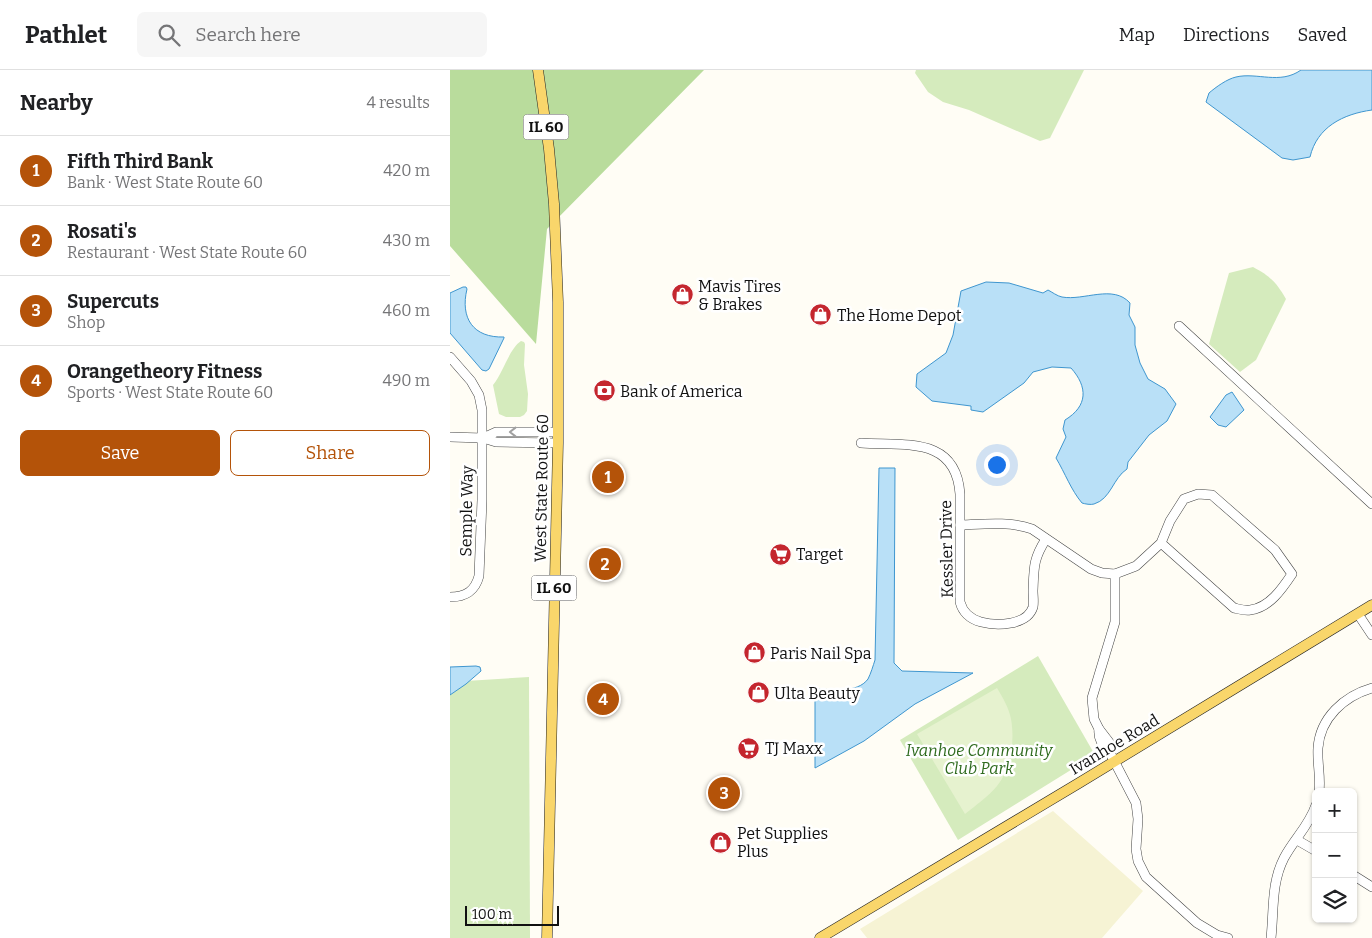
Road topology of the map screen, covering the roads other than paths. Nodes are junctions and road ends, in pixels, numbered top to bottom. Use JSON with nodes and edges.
{"nodes":[{"id":1,"x":538,"y":70,"type":"edge"},
{"id":2,"x":1178,"y":326,"type":"dead end"},
{"id":3,"x":450,"y":357,"type":"edge"},
{"id":4,"x":558,"y":432,"type":"junction"},
{"id":5,"x":450,"y":436,"type":"edge"},
{"id":6,"x":483,"y":438,"type":"junction"},
{"id":7,"x":558,"y":443,"type":"junction"},
{"id":8,"x":861,"y":443,"type":"dead end"},
{"id":9,"x":1372,"y":504,"type":"edge"},
{"id":10,"x":960,"y":525,"type":"junction"},
{"id":11,"x":1046,"y":539,"type":"junction"},
{"id":12,"x":1161,"y":543,"type":"junction"},
{"id":13,"x":1114,"y":574,"type":"junction"},
{"id":14,"x":450,"y":597,"type":"edge"},
{"id":15,"x":1372,"y":605,"type":"edge"},
{"id":16,"x":1358,"y":614,"type":"junction"},
{"id":17,"x":1372,"y":635,"type":"edge"},
{"id":18,"x":1372,"y":688,"type":"edge"},
{"id":19,"x":1115,"y":761,"type":"junction"},
{"id":20,"x":1319,"y":788,"type":"edge"},
{"id":21,"x":1312,"y":814,"type":"edge"},
{"id":22,"x":1296,"y":840,"type":"junction"},
{"id":23,"x":1312,"y":849,"type":"edge"},
{"id":24,"x":1357,"y":878,"type":"edge"},
{"id":25,"x":1372,"y":887,"type":"edge"},
{"id":26,"x":547,"y":938,"type":"edge"},
{"id":27,"x":820,"y":938,"type":"edge"},
{"id":28,"x":1228,"y":938,"type":"edge"},
{"id":29,"x":1271,"y":938,"type":"edge"}],
"edges":[{"from":1,"to":4,"type":"main road","name":"West State Route 60","number":"IL 60"},
{"from":2,"to":9,"type":"street"},
{"from":3,"to":6,"type":"street","name":"Semple Way"},
{"from":4,"to":6,"type":"street","one_way":true},
{"from":4,"to":7,"type":"main road","name":"West State Route 60","number":"IL 60"},
{"from":5,"to":6,"type":"street"},
{"from":6,"to":7,"type":"street"},
{"from":6,"to":14,"type":"street","name":"Semple Way"},
{"from":7,"to":26,"type":"main road","name":"West State Route 60","number":"IL 60"},
{"from":8,"to":10,"type":"street","name":"Kessler Drive"},
{"from":10,"to":11,"type":"street"},
{"from":10,"to":11,"type":"street","name":"Kessler Drive"},
{"from":11,"to":13,"type":"street"},
{"from":12,"to":12,"type":"street"},
{"from":12,"to":13,"type":"street"},
{"from":13,"to":19,"type":"street"},
{"from":15,"to":16,"type":"main road","name":"Ivanhoe Road"},
{"from":16,"to":17,"type":"street"},
{"from":16,"to":19,"type":"main road","name":"Ivanhoe Road"},
{"from":18,"to":20,"type":"street"},
{"from":19,"to":27,"type":"main road","name":"Ivanhoe Road"},
{"from":19,"to":28,"type":"street"},
{"from":21,"to":22,"type":"street"},
{"from":22,"to":23,"type":"street"},
{"from":22,"to":29,"type":"street"},
{"from":24,"to":25,"type":"street"}]}
